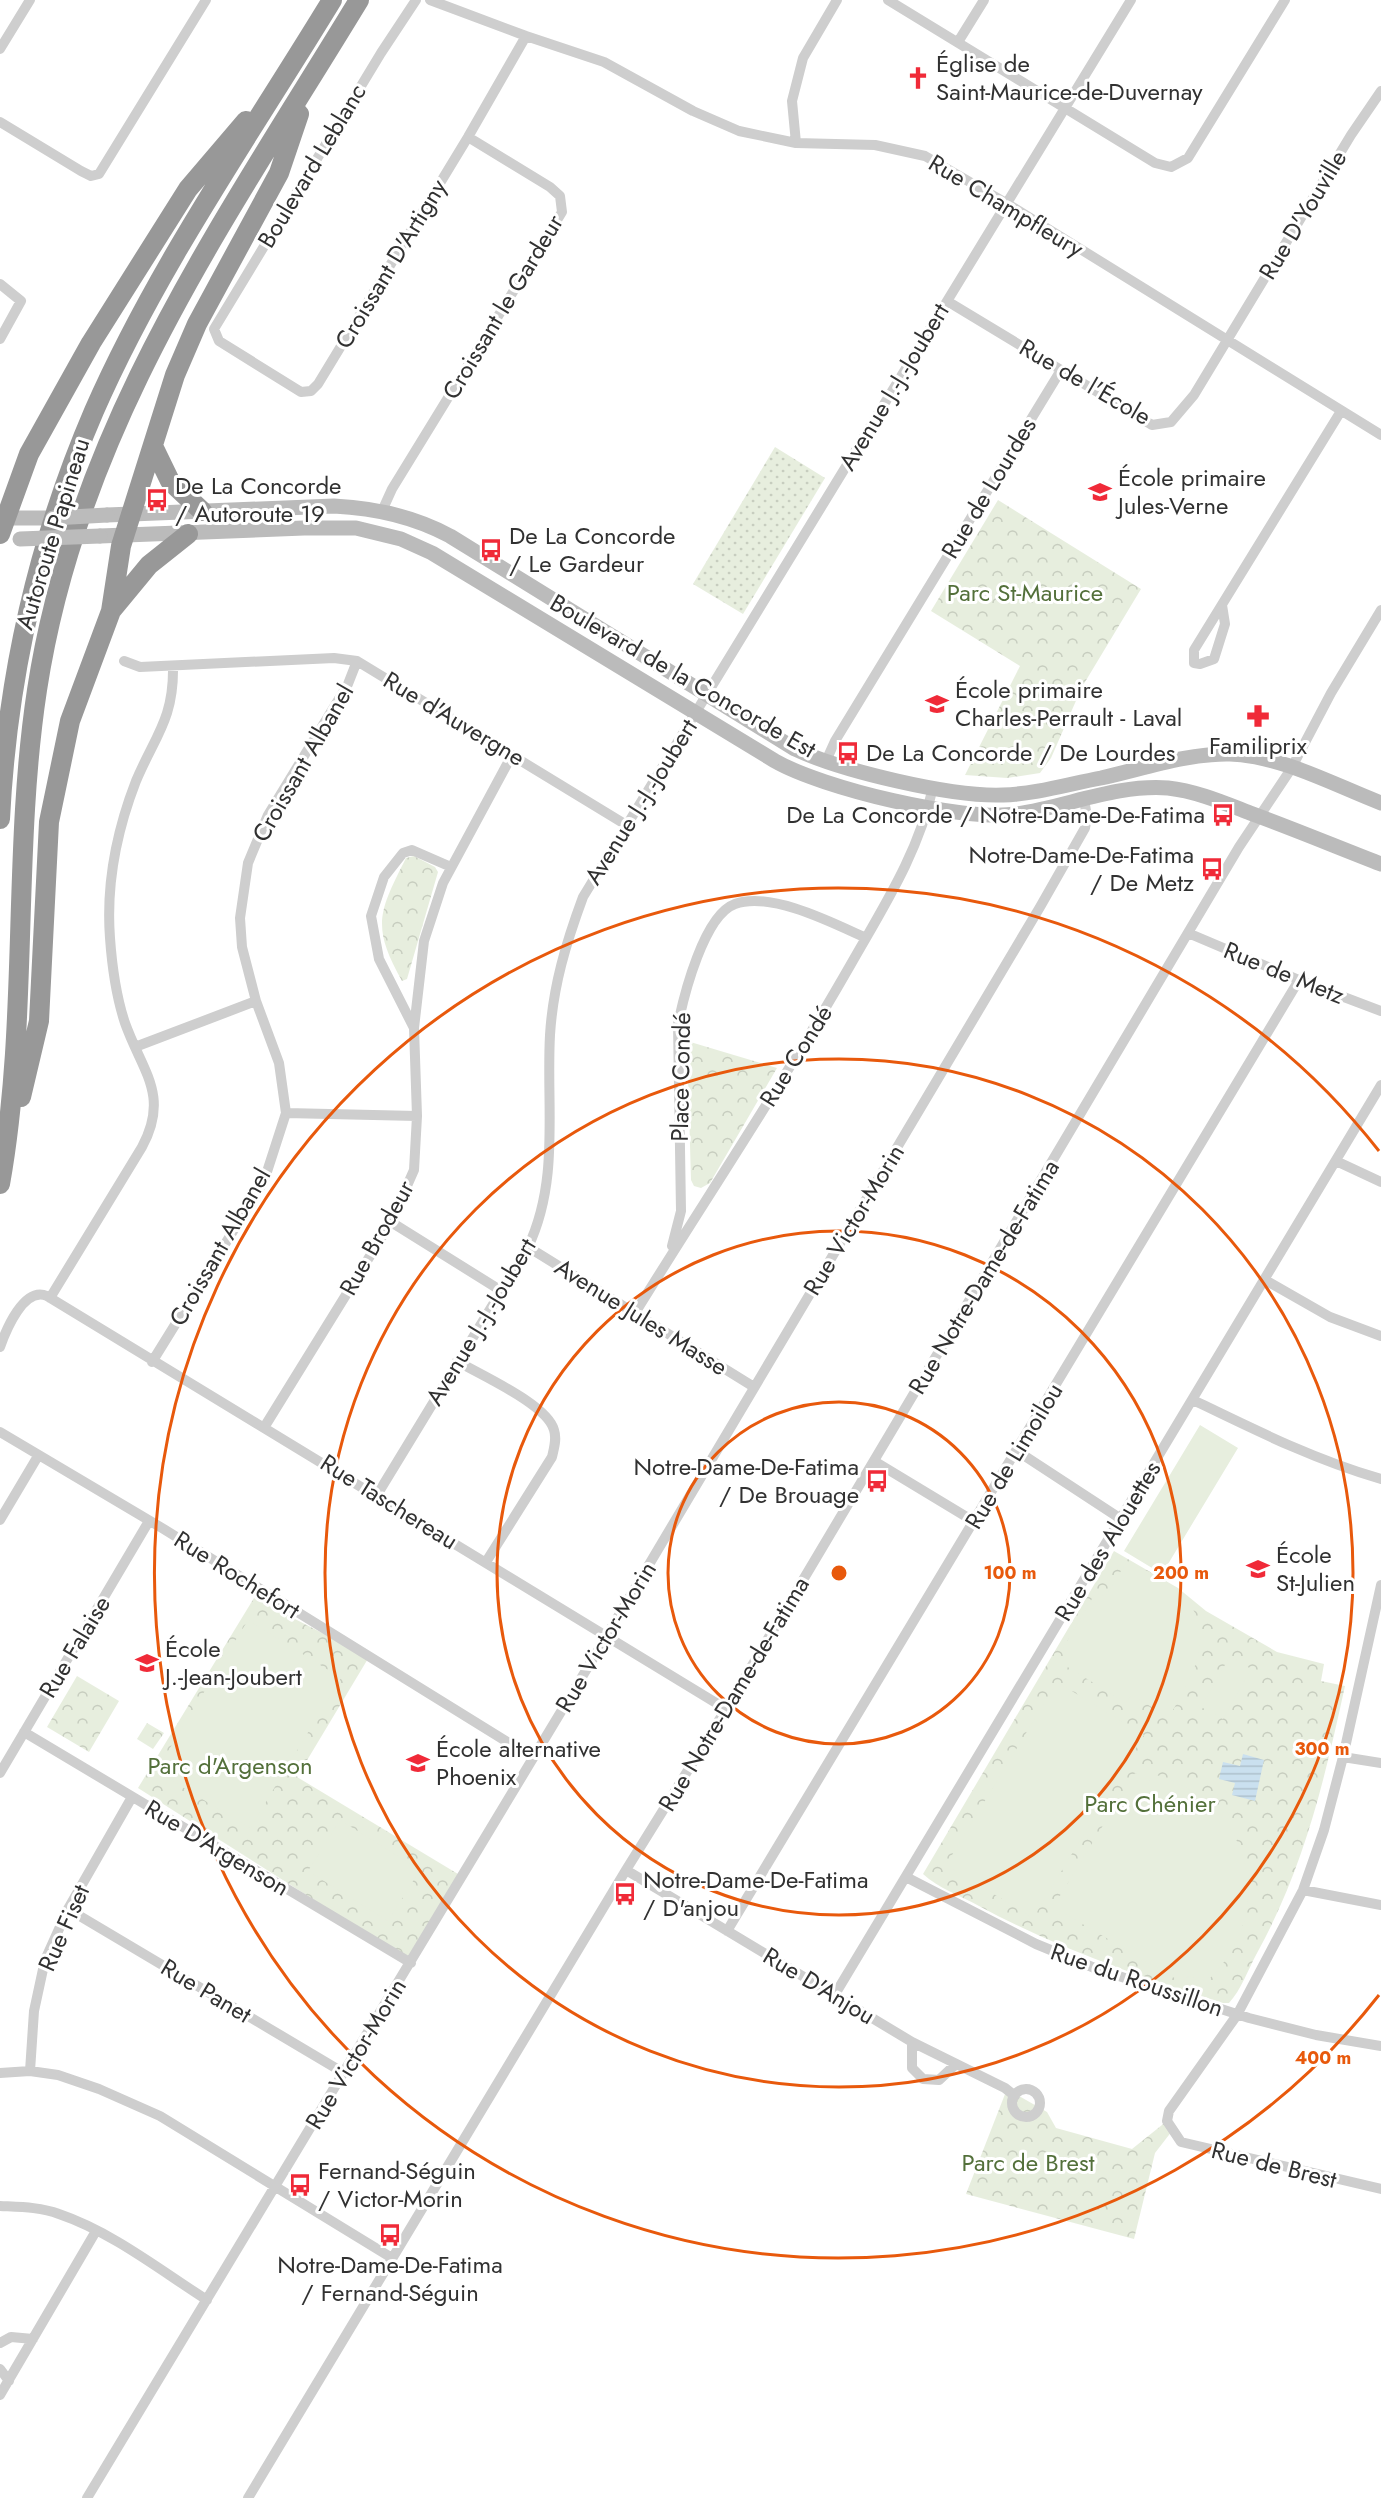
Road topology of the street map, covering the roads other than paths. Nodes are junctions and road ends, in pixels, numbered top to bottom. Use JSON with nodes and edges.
{"nodes":[{"id":1,"x":30,"y":0,"type":"edge"},
{"id":2,"x":206,"y":0,"type":"edge"},
{"id":3,"x":332,"y":0,"type":"edge"},
{"id":4,"x":359,"y":0,"type":"edge"},
{"id":5,"x":416,"y":0,"type":"edge"},
{"id":6,"x":430,"y":0,"type":"edge"},
{"id":7,"x":837,"y":0,"type":"edge"},
{"id":8,"x":888,"y":0,"type":"edge"},
{"id":9,"x":984,"y":0,"type":"edge"},
{"id":10,"x":1131,"y":0,"type":"edge"},
{"id":11,"x":1285,"y":0,"type":"edge"},
{"id":12,"x":526,"y":36,"type":"junction"},
{"id":13,"x":958,"y":42,"type":"junction"},
{"id":14,"x":0,"y":49,"type":"edge"},
{"id":15,"x":289,"y":71,"type":"junction"},
{"id":16,"x":310,"y":81,"type":"junction"},
{"id":17,"x":1381,"y":91,"type":"edge"},
{"id":18,"x":1065,"y":107,"type":"junction"},
{"id":19,"x":0,"y":122,"type":"edge"},
{"id":20,"x":468,"y":137,"type":"junction"},
{"id":21,"x":796,"y":143,"type":"junction"},
{"id":22,"x":1006,"y":203,"type":"junction"},
{"id":23,"x":0,"y":284,"type":"edge"},
{"id":24,"x":947,"y":301,"type":"junction"},
{"id":25,"x":214,"y":336,"type":"joint"},
{"id":26,"x":0,"y":339,"type":"edge"},
{"id":27,"x":1227,"y":341,"type":"junction"},
{"id":28,"x":1061,"y":370,"type":"junction"},
{"id":29,"x":1341,"y":411,"type":"junction"},
{"id":30,"x":1381,"y":435,"type":"edge"},
{"id":31,"x":153,"y":446,"type":"junction"},
{"id":32,"x":20,"y":475,"type":"junction"},
{"id":33,"x":0,"y":484,"type":"edge"},
{"id":34,"x":202,"y":511,"type":"junction"},
{"id":35,"x":382,"y":511,"type":"junction"},
{"id":36,"x":133,"y":514,"type":"junction"},
{"id":37,"x":2,"y":524,"type":"edge"},
{"id":38,"x":188,"y":534,"type":"junction"},
{"id":39,"x":125,"y":535,"type":"junction"},
{"id":40,"x":0,"y":541,"type":"edge"},
{"id":41,"x":1222,"y":605,"type":"junction"},
{"id":42,"x":1381,"y":610,"type":"edge"},
{"id":43,"x":111,"y":611,"type":"junction"},
{"id":44,"x":1369,"y":630,"type":"junction"},
{"id":45,"x":1381,"y":635,"type":"edge"},
{"id":46,"x":124,"y":661,"type":"dead end"},
{"id":47,"x":357,"y":662,"type":"junction"},
{"id":48,"x":173,"y":666,"type":"junction"},
{"id":49,"x":707,"y":695,"type":"junction"},
{"id":50,"x":696,"y":713,"type":"junction"},
{"id":51,"x":512,"y":755,"type":"junction"},
{"id":52,"x":826,"y":761,"type":"junction"},
{"id":53,"x":1291,"y":769,"type":"junction"},
{"id":54,"x":933,"y":787,"type":"junction"},
{"id":55,"x":1084,"y":800,"type":"junction"},
{"id":56,"x":1381,"y":803,"type":"edge"},
{"id":57,"x":929,"y":807,"type":"junction"},
{"id":58,"x":1259,"y":816,"type":"junction"},
{"id":59,"x":0,"y":819,"type":"edge"},
{"id":60,"x":628,"y":826,"type":"junction"},
{"id":61,"x":1381,"y":864,"type":"edge"},
{"id":62,"x":451,"y":867,"type":"junction"},
{"id":63,"x":1188,"y":933,"type":"junction"},
{"id":64,"x":866,"y":938,"type":"junction"},
{"id":65,"x":1299,"y":980,"type":"junction"},
{"id":66,"x":256,"y":1001,"type":"junction"},
{"id":67,"x":1381,"y":1011,"type":"edge"},
{"id":68,"x":414,"y":1028,"type":"junction"},
{"id":69,"x":135,"y":1047,"type":"junction"},
{"id":70,"x":1381,"y":1085,"type":"edge"},
{"id":71,"x":286,"y":1113,"type":"junction"},
{"id":72,"x":417,"y":1116,"type":"junction"},
{"id":73,"x":1336,"y":1161,"type":"junction"},
{"id":74,"x":1381,"y":1182,"type":"edge"},
{"id":75,"x":0,"y":1185,"type":"edge"},
{"id":76,"x":392,"y":1222,"type":"junction"},
{"id":77,"x":528,"y":1247,"type":"junction"},
{"id":78,"x":669,"y":1258,"type":"junction"},
{"id":79,"x":1265,"y":1280,"type":"junction"},
{"id":80,"x":500,"y":1290,"type":"junction"},
{"id":81,"x":50,"y":1298,"type":"junction"},
{"id":82,"x":635,"y":1313,"type":"junction"},
{"id":83,"x":1381,"y":1336,"type":"edge"},
{"id":84,"x":0,"y":1347,"type":"edge"},
{"id":85,"x":457,"y":1361,"type":"junction"},
{"id":86,"x":152,"y":1362,"type":"junction"},
{"id":87,"x":754,"y":1387,"type":"junction"},
{"id":88,"x":1193,"y":1400,"type":"junction"},
{"id":89,"x":265,"y":1426,"type":"junction"},
{"id":90,"x":0,"y":1432,"type":"edge"},
{"id":91,"x":1017,"y":1452,"type":"junction"},
{"id":92,"x":38,"y":1456,"type":"junction"},
{"id":93,"x":874,"y":1461,"type":"junction"},
{"id":94,"x":1381,"y":1479,"type":"edge"},
{"id":95,"x":377,"y":1495,"type":"junction"},
{"id":96,"x":1121,"y":1519,"type":"junction"},
{"id":97,"x":0,"y":1521,"type":"edge"},
{"id":98,"x":149,"y":1521,"type":"junction"},
{"id":99,"x":975,"y":1522,"type":"junction"},
{"id":100,"x":486,"y":1562,"type":"junction"},
{"id":101,"x":1381,"y":1585,"type":"edge"},
{"id":102,"x":1378,"y":1617,"type":"edge"},
{"id":103,"x":607,"y":1636,"type":"junction"},
{"id":104,"x":726,"y":1709,"type":"junction"},
{"id":105,"x":24,"y":1732,"type":"junction"},
{"id":106,"x":1343,"y":1757,"type":"junction"},
{"id":107,"x":533,"y":1758,"type":"junction"},
{"id":108,"x":1381,"y":1763,"type":"edge"},
{"id":109,"x":0,"y":1773,"type":"edge"},
{"id":110,"x":132,"y":1797,"type":"junction"},
{"id":111,"x":626,"y":1870,"type":"junction"},
{"id":112,"x":906,"y":1877,"type":"junction"},
{"id":113,"x":1303,"y":1890,"type":"junction"},
{"id":114,"x":1381,"y":1905,"type":"edge"},
{"id":115,"x":68,"y":1909,"type":"junction"},
{"id":116,"x":727,"y":1931,"type":"junction"},
{"id":117,"x":411,"y":1963,"type":"junction"},
{"id":118,"x":834,"y":1996,"type":"junction"},
{"id":119,"x":1237,"y":2015,"type":"junction"},
{"id":120,"x":912,"y":2042,"type":"junction"},
{"id":121,"x":1381,"y":2046,"type":"edge"},
{"id":122,"x":956,"y":2064,"type":"junction"},
{"id":123,"x":30,"y":2071,"type":"junction"},
{"id":124,"x":0,"y":2073,"type":"edge"},
{"id":125,"x":344,"y":2073,"type":"junction"},
{"id":126,"x":1014,"y":2096,"type":"dead end"},
{"id":127,"x":276,"y":2186,"type":"junction"},
{"id":128,"x":1381,"y":2189,"type":"edge"},
{"id":129,"x":0,"y":2206,"type":"edge"},
{"id":130,"x":96,"y":2231,"type":"junction"},
{"id":131,"x":392,"y":2258,"type":"junction"},
{"id":132,"x":207,"y":2300,"type":"junction"},
{"id":133,"x":33,"y":2339,"type":"junction"},
{"id":134,"x":0,"y":2343,"type":"edge"},
{"id":135,"x":0,"y":2368,"type":"edge"},
{"id":136,"x":9,"y":2381,"type":"junction"},
{"id":137,"x":0,"y":2395,"type":"edge"},
{"id":138,"x":87,"y":2498,"type":"edge"},
{"id":139,"x":248,"y":2498,"type":"edge"}],
"edges":[{"from":1,"to":14,"type":"street"},
{"from":2,"to":19,"type":"street"},
{"from":3,"to":15,"type":"highway","name":"Autoroute Papineau"},
{"from":4,"to":16,"type":"highway","name":"Autoroute Papineau"},
{"from":5,"to":25,"type":"street","name":"Boulevard Leblanc"},
{"from":6,"to":12,"type":"street","name":"Rue Champfleury"},
{"from":7,"to":21,"type":"street"},
{"from":8,"to":13,"type":"street"},
{"from":9,"to":13,"type":"street"},
{"from":10,"to":18,"type":"street","name":"Avenue J.-J.-Joubert"},
{"from":11,"to":18,"type":"street"},
{"from":12,"to":20,"type":"street","name":"Croissant D'Artigny"},
{"from":12,"to":21,"type":"street","name":"Rue Champfleury"},
{"from":13,"to":18,"type":"street"},
{"from":15,"to":32,"type":"highway"},
{"from":15,"to":59,"type":"highway","name":"Autoroute Papineau"},
{"from":16,"to":31,"type":"highway"},
{"from":16,"to":75,"type":"highway","name":"Autoroute Papineau"},
{"from":17,"to":27,"type":"street","name":"Rue D'Youville"},
{"from":18,"to":22,"type":"street","name":"Avenue J.-J.-Joubert"},
{"from":20,"to":25,"type":"street","name":"Croissant D'Artigny"},
{"from":20,"to":35,"type":"street","name":"Croissant le Gardeur"},
{"from":21,"to":22,"type":"street","name":"Rue Champfleury"},
{"from":22,"to":24,"type":"street","name":"Avenue J.-J.-Joubert"},
{"from":22,"to":27,"type":"street","name":"Rue Champfleury"},
{"from":23,"to":26,"type":"street"},
{"from":24,"to":28,"type":"street","name":"Rue de l'École"},
{"from":24,"to":49,"type":"street","name":"Avenue J.-J.-Joubert"},
{"from":27,"to":28,"type":"street","name":"Rue de l'École"},
{"from":27,"to":29,"type":"street","name":"Rue Champfleury"},
{"from":28,"to":52,"type":"street","name":"Rue de Lourdes"},
{"from":29,"to":30,"type":"street","name":"Rue Champfleury"},
{"from":29,"to":41,"type":"street"},
{"from":31,"to":34,"type":"highway"},
{"from":31,"to":36,"type":"highway"},
{"from":32,"to":33,"type":"highway"},
{"from":32,"to":37,"type":"highway"},
{"from":34,"to":35,"type":"street","name":"Boulevard de la Concorde Est"},
{"from":34,"to":36,"type":"street","name":"Boulevard de la Concorde Est"},
{"from":35,"to":49,"type":"street","name":"Boulevard de la Concorde Est"},
{"from":36,"to":37,"type":"street","name":"Boulevard de la Concorde Est","bridge":true},
{"from":36,"to":39,"type":"highway"},
{"from":38,"to":39,"type":"street","name":"Boulevard de la Concorde Est"},
{"from":38,"to":43,"type":"highway"},
{"from":38,"to":50,"type":"street","name":"Boulevard de la Concorde Est"},
{"from":39,"to":40,"type":"street","name":"Boulevard de la Concorde Est","bridge":true},
{"from":39,"to":43,"type":"highway"},
{"from":41,"to":41,"type":"street"},
{"from":42,"to":44,"type":"street","name":"Rue Notre-Dame-de-Fatima"},
{"from":43,"to":75,"type":"highway"},
{"from":44,"to":45,"type":"street"},
{"from":44,"to":53,"type":"street","name":"Rue Notre-Dame-de-Fatima"},
{"from":46,"to":48,"type":"street","name":"Rue d'Auvergne"},
{"from":47,"to":48,"type":"street","name":"Rue d'Auvergne"},
{"from":47,"to":51,"type":"street","name":"Rue d'Auvergne"},
{"from":47,"to":66,"type":"street","name":"Croissant Albanel"},
{"from":48,"to":69,"type":"street"},
{"from":49,"to":50,"type":"street","name":"Avenue J.-J.-Joubert"},
{"from":49,"to":52,"type":"street","name":"Boulevard de la Concorde Est"},
{"from":50,"to":57,"type":"street","name":"Boulevard de la Concorde Est"},
{"from":50,"to":60,"type":"street","name":"Avenue J.-J.-Joubert"},
{"from":51,"to":60,"type":"street","name":"Rue d'Auvergne"},
{"from":51,"to":62,"type":"street","name":"Rue Brodeur"},
{"from":52,"to":54,"type":"street","name":"Boulevard de la Concorde Est"},
{"from":53,"to":54,"type":"street","name":"Boulevard de la Concorde Est"},
{"from":53,"to":56,"type":"street","name":"Boulevard de la Concorde Est"},
{"from":53,"to":58,"type":"street","name":"Rue Notre-Dame-de-Fatima"},
{"from":54,"to":57,"type":"street","name":"Rue Condé"},
{"from":55,"to":57,"type":"street","name":"Boulevard de la Concorde Est"},
{"from":55,"to":58,"type":"street","name":"Boulevard de la Concorde Est"},
{"from":55,"to":87,"type":"street","name":"Rue Victor-Morin"},
{"from":57,"to":64,"type":"street","name":"Rue Condé"},
{"from":58,"to":61,"type":"street","name":"Boulevard de la Concorde Est"},
{"from":58,"to":63,"type":"street","name":"Rue Notre-Dame-de-Fatima"},
{"from":60,"to":77,"type":"street","name":"Avenue J.-J.-Joubert"},
{"from":62,"to":68,"type":"street","name":"Rue Brodeur"},
{"from":62,"to":68,"type":"street","name":"Rue Brodeur"},
{"from":63,"to":65,"type":"street","name":"Rue de Metz"},
{"from":63,"to":93,"type":"street","name":"Rue Notre-Dame-de-Fatima"},
{"from":64,"to":78,"type":"street","name":"Rue Condé"},
{"from":64,"to":78,"type":"street","name":"Place Condé"},
{"from":65,"to":67,"type":"street","name":"Rue de Metz"},
{"from":65,"to":91,"type":"street","name":"Rue de Limoilou"},
{"from":66,"to":69,"type":"street"},
{"from":66,"to":71,"type":"street","name":"Croissant Albanel"},
{"from":68,"to":72,"type":"street","name":"Rue Brodeur"},
{"from":69,"to":81,"type":"street"},
{"from":70,"to":73,"type":"street","name":"Rue des Alouettes"},
{"from":71,"to":72,"type":"street"},
{"from":71,"to":86,"type":"street","name":"Croissant Albanel"},
{"from":72,"to":76,"type":"street","name":"Rue Brodeur"},
{"from":73,"to":74,"type":"street"},
{"from":73,"to":79,"type":"street","name":"Rue des Alouettes"},
{"from":76,"to":80,"type":"street"},
{"from":76,"to":89,"type":"street","name":"Rue Brodeur"},
{"from":77,"to":80,"type":"street","name":"Avenue J.-J.-Joubert"},
{"from":77,"to":82,"type":"street","name":"Avenue Jules Masse"},
{"from":78,"to":82,"type":"street","name":"Rue Condé"},
{"from":79,"to":83,"type":"street"},
{"from":79,"to":88,"type":"street","name":"Rue des Alouettes"},
{"from":80,"to":85,"type":"street","name":"Avenue J.-J.-Joubert"},
{"from":81,"to":84,"type":"street"},
{"from":81,"to":86,"type":"street","name":"Rue Taschereau"},
{"from":82,"to":87,"type":"street","name":"Avenue Jules Masse"},
{"from":85,"to":95,"type":"street","name":"Avenue J.-J.-Joubert"},
{"from":85,"to":100,"type":"street"},
{"from":86,"to":89,"type":"street","name":"Rue Taschereau"},
{"from":87,"to":103,"type":"street","name":"Rue Victor-Morin"},
{"from":88,"to":94,"type":"street"},
{"from":88,"to":96,"type":"street","name":"Rue des Alouettes"},
{"from":89,"to":95,"type":"street","name":"Rue Taschereau"},
{"from":90,"to":92,"type":"street","name":"Rue Rochefort"},
{"from":91,"to":96,"type":"street"},
{"from":91,"to":99,"type":"street","name":"Rue de Limoilou"},
{"from":92,"to":97,"type":"street"},
{"from":92,"to":98,"type":"street","name":"Rue Rochefort"},
{"from":93,"to":99,"type":"street"},
{"from":93,"to":104,"type":"street","name":"Rue Notre-Dame-de-Fatima"},
{"from":95,"to":100,"type":"street","name":"Rue Taschereau"},
{"from":96,"to":112,"type":"street","name":"Rue des Alouettes"},
{"from":98,"to":105,"type":"street","name":"Rue Falaise"},
{"from":98,"to":107,"type":"street","name":"Rue Rochefort"},
{"from":99,"to":116,"type":"street","name":"Rue de Limoilou"},
{"from":100,"to":103,"type":"street","name":"Rue Taschereau"},
{"from":101,"to":102,"type":"street"},
{"from":102,"to":106,"type":"street"},
{"from":103,"to":104,"type":"street","name":"Rue Taschereau"},
{"from":103,"to":107,"type":"street","name":"Rue Victor-Morin"},
{"from":104,"to":111,"type":"street","name":"Rue Notre-Dame-de-Fatima"},
{"from":105,"to":109,"type":"street","name":"Rue Falaise"},
{"from":105,"to":110,"type":"street","name":"Rue D'Argenson"},
{"from":106,"to":108,"type":"street"},
{"from":106,"to":113,"type":"street"},
{"from":107,"to":117,"type":"street","name":"Rue Victor-Morin"},
{"from":110,"to":115,"type":"street","name":"Rue Fiset"},
{"from":110,"to":117,"type":"street","name":"Rue D'Argenson"},
{"from":111,"to":116,"type":"street","name":"Rue D'Anjou"},
{"from":111,"to":131,"type":"street","name":"Rue Notre-Dame-de-Fatima"},
{"from":112,"to":118,"type":"street","name":"Rue des Alouettes"},
{"from":112,"to":119,"type":"street","name":"Rue du Roussillon"},
{"from":113,"to":114,"type":"street"},
{"from":113,"to":119,"type":"street"},
{"from":115,"to":123,"type":"street","name":"Rue Fiset"},
{"from":115,"to":125,"type":"street","name":"Rue Panet"},
{"from":116,"to":118,"type":"street","name":"Rue D'Anjou"},
{"from":117,"to":125,"type":"street","name":"Rue Victor-Morin"},
{"from":118,"to":120,"type":"street","name":"Rue D'Anjou"},
{"from":119,"to":121,"type":"street","name":"Rue du Roussillon"},
{"from":119,"to":128,"type":"street","name":"Rue de Brest"},
{"from":120,"to":122,"type":"street","name":"Rue D'Anjou"},
{"from":120,"to":122,"type":"street"},
{"from":122,"to":126,"type":"street","name":"Rue D'Anjou"},
{"from":123,"to":124,"type":"street"},
{"from":123,"to":127,"type":"street"},
{"from":125,"to":127,"type":"street","name":"Rue Victor-Morin"},
{"from":127,"to":131,"type":"street"},
{"from":127,"to":132,"type":"street","name":"Rue Victor-Morin"},
{"from":129,"to":130,"type":"street"},
{"from":130,"to":132,"type":"street"},
{"from":130,"to":133,"type":"street"},
{"from":131,"to":139,"type":"street","name":"Rue Notre-Dame-de-Fatima"},
{"from":132,"to":138,"type":"street","name":"Rue Victor-Morin"},
{"from":133,"to":134,"type":"street"},
{"from":133,"to":136,"type":"street"},
{"from":135,"to":136,"type":"street"},
{"from":136,"to":137,"type":"street"}]}
